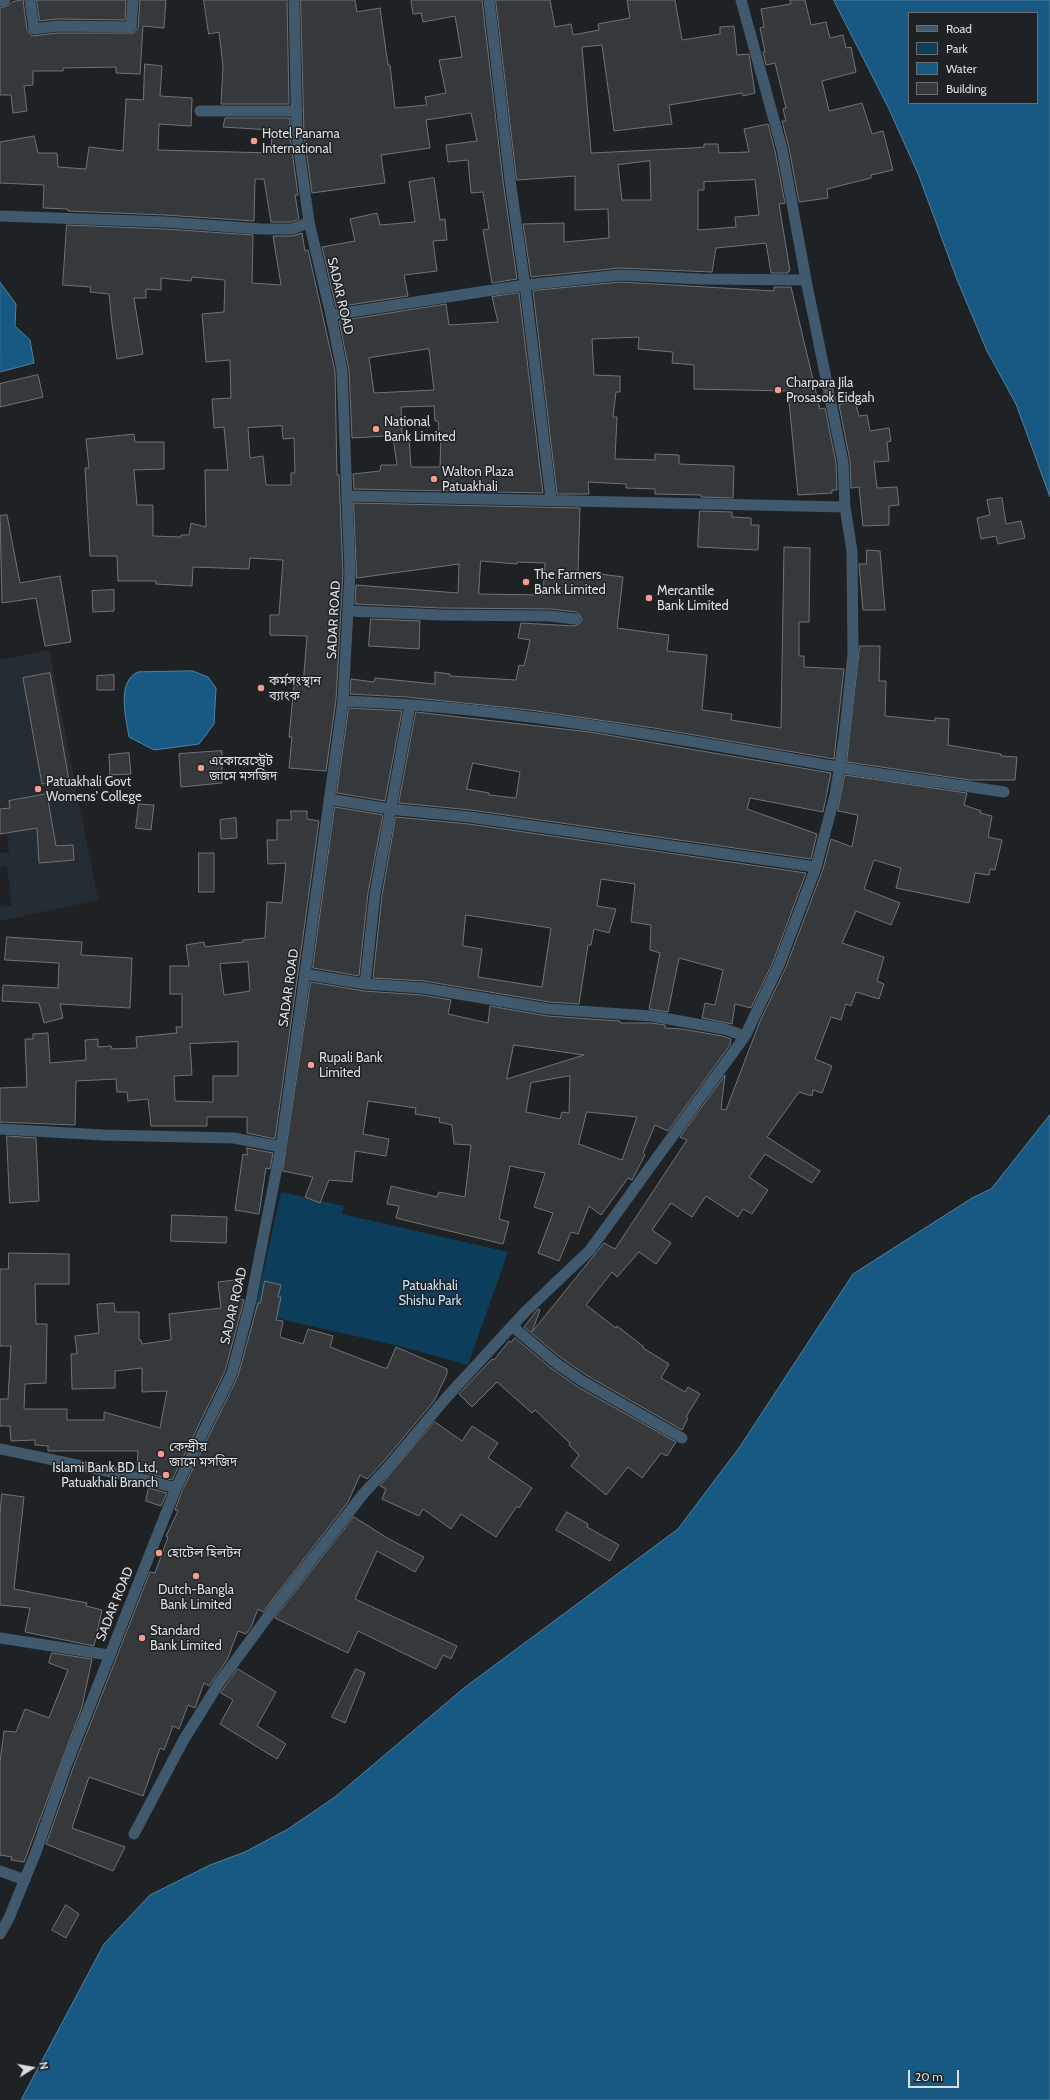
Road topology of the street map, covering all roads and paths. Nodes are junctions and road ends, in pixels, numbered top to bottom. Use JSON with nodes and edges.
{"nodes":[{"id":1,"x":5,"y":0,"type":"edge"},
{"id":2,"x":30,"y":0,"type":"edge"},
{"id":3,"x":133,"y":0,"type":"edge"},
{"id":4,"x":294,"y":0,"type":"edge"},
{"id":5,"x":489,"y":0,"type":"edge"},
{"id":6,"x":741,"y":0,"type":"edge"},
{"id":7,"x":0,"y":1,"type":"edge"},
{"id":8,"x":200,"y":111,"type":"dead end"},
{"id":9,"x":298,"y":111,"type":"junction"},
{"id":10,"x":0,"y":216,"type":"edge"},
{"id":11,"x":308,"y":222,"type":"junction"},
{"id":12,"x":806,"y":280,"type":"junction"},
{"id":13,"x":525,"y":285,"type":"junction"},
{"id":14,"x":332,"y":315,"type":"junction"},
{"id":15,"x":348,"y":496,"type":"junction"},
{"id":16,"x":550,"y":499,"type":"junction"},
{"id":17,"x":845,"y":507,"type":"junction"},
{"id":18,"x":349,"y":611,"type":"junction"},
{"id":19,"x":575,"y":619,"type":"dead end"},
{"id":20,"x":343,"y":701,"type":"junction"},
{"id":21,"x":410,"y":705,"type":"junction"},
{"id":22,"x":839,"y":767,"type":"junction"},
{"id":23,"x":1004,"y":792,"type":"dead end"},
{"id":24,"x":329,"y":799,"type":"junction"},
{"id":25,"x":389,"y":809,"type":"junction"},
{"id":26,"x":816,"y":867,"type":"junction"},
{"id":27,"x":305,"y":974,"type":"junction"},
{"id":28,"x":364,"y":984,"type":"junction"},
{"id":29,"x":745,"y":1036,"type":"junction"},
{"id":30,"x":0,"y":1129,"type":"edge"},
{"id":31,"x":281,"y":1147,"type":"junction"},
{"id":32,"x":512,"y":1326,"type":"junction"},
{"id":33,"x":682,"y":1438,"type":"dead end"},
{"id":34,"x":0,"y":1449,"type":"edge"},
{"id":35,"x":176,"y":1488,"type":"junction"},
{"id":36,"x":0,"y":1638,"type":"edge"},
{"id":37,"x":109,"y":1655,"type":"junction"},
{"id":38,"x":134,"y":1834,"type":"dead end"},
{"id":39,"x":0,"y":1872,"type":"edge"},
{"id":40,"x":25,"y":1880,"type":"junction"},
{"id":41,"x":0,"y":1934,"type":"edge"}],
"edges":[{"from":1,"to":7,"type":"street"},
{"from":2,"to":3,"type":"street"},
{"from":4,"to":9,"type":"street","name":"SADAR ROAD"},
{"from":5,"to":13,"type":"street"},
{"from":6,"to":12,"type":"street"},
{"from":8,"to":9,"type":"street"},
{"from":9,"to":11,"type":"street","name":"SADAR ROAD"},
{"from":10,"to":11,"type":"street"},
{"from":11,"to":14,"type":"street","name":"SADAR ROAD"},
{"from":12,"to":13,"type":"street"},
{"from":12,"to":17,"type":"street"},
{"from":13,"to":14,"type":"street"},
{"from":13,"to":16,"type":"street"},
{"from":14,"to":15,"type":"street","name":"SADAR ROAD"},
{"from":15,"to":16,"type":"street"},
{"from":15,"to":18,"type":"street","name":"SADAR ROAD"},
{"from":16,"to":17,"type":"street"},
{"from":17,"to":22,"type":"street"},
{"from":18,"to":19,"type":"street"},
{"from":18,"to":20,"type":"street","name":"SADAR ROAD"},
{"from":20,"to":21,"type":"street"},
{"from":20,"to":24,"type":"street","name":"SADAR ROAD"},
{"from":21,"to":22,"type":"street"},
{"from":21,"to":25,"type":"street"},
{"from":22,"to":23,"type":"street"},
{"from":22,"to":26,"type":"street"},
{"from":24,"to":25,"type":"street"},
{"from":24,"to":27,"type":"street","name":"SADAR ROAD"},
{"from":25,"to":26,"type":"street"},
{"from":25,"to":28,"type":"street"},
{"from":26,"to":29,"type":"street"},
{"from":27,"to":28,"type":"street"},
{"from":27,"to":31,"type":"street","name":"SADAR ROAD"},
{"from":28,"to":29,"type":"street"},
{"from":29,"to":32,"type":"street"},
{"from":30,"to":31,"type":"street"},
{"from":31,"to":35,"type":"street","name":"SADAR ROAD"},
{"from":32,"to":33,"type":"street"},
{"from":32,"to":38,"type":"street"},
{"from":34,"to":35,"type":"street"},
{"from":35,"to":37,"type":"street","name":"SADAR ROAD"},
{"from":36,"to":37,"type":"street"},
{"from":37,"to":40,"type":"street","name":"SADAR ROAD"},
{"from":39,"to":40,"type":"street"},
{"from":40,"to":41,"type":"street","name":"SADAR ROAD"}]}
